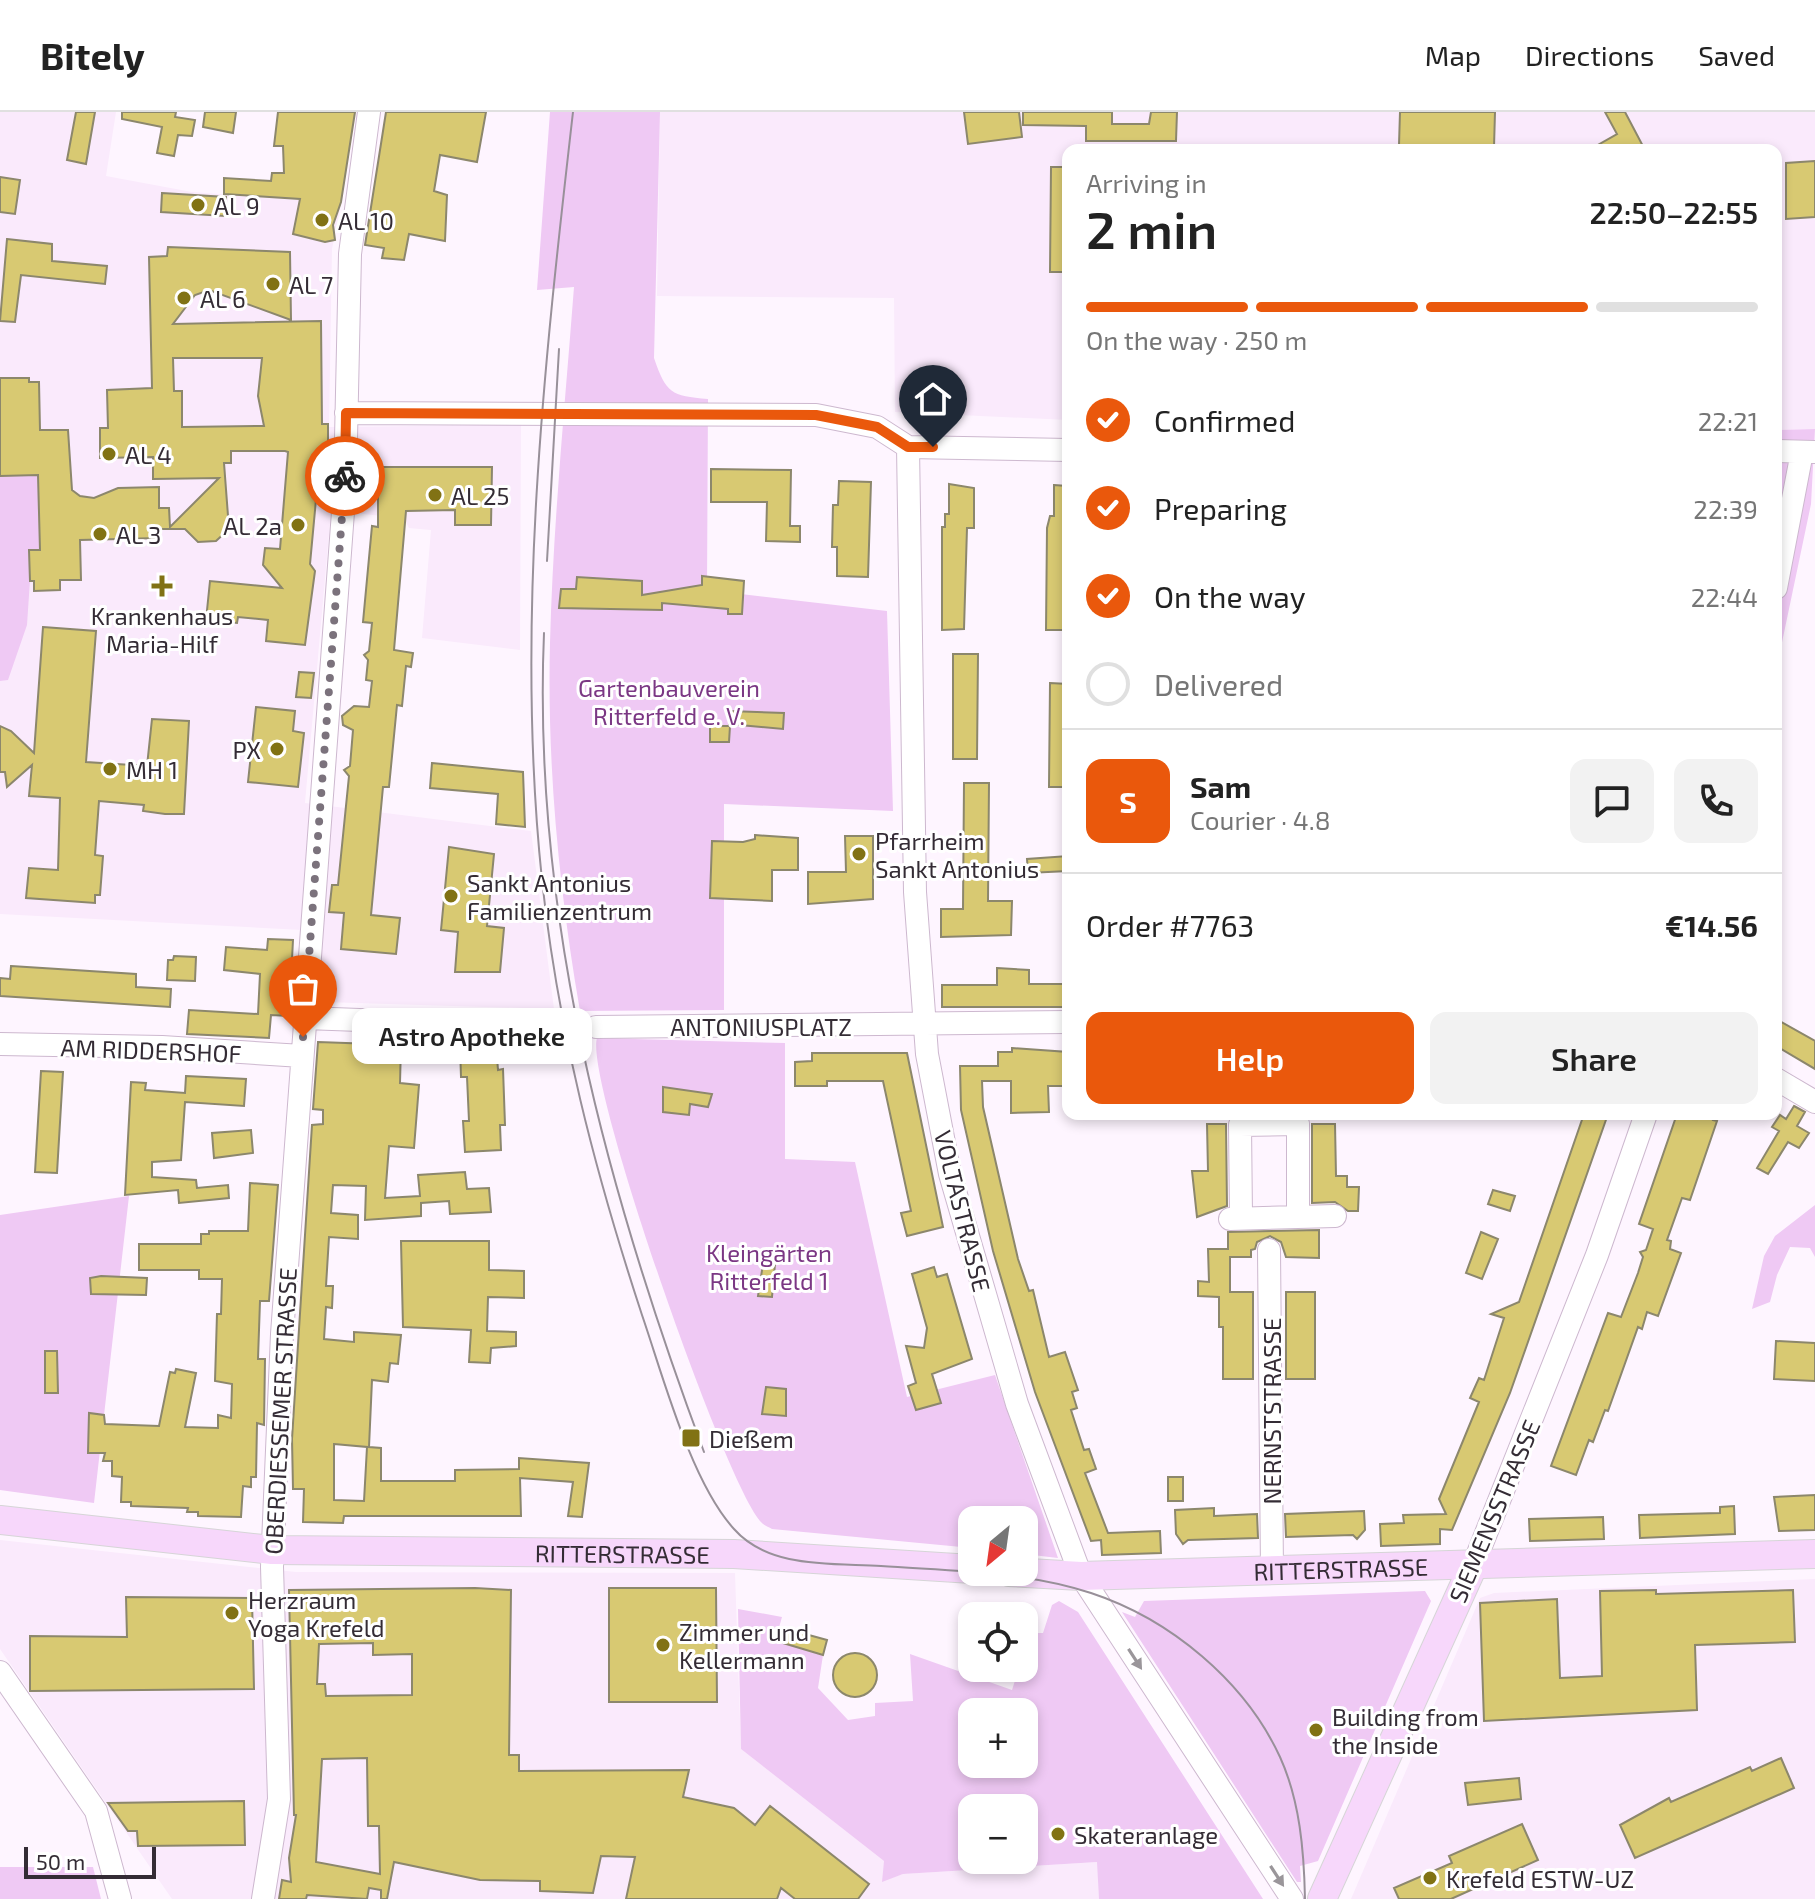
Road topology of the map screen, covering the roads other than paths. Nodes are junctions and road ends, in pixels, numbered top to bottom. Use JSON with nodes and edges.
{"nodes":[{"id":1,"x":369,"y":112,"type":"edge"},
{"id":2,"x":346,"y":413,"type":"junction"},
{"id":3,"x":908,"y":447,"type":"junction"},
{"id":4,"x":1062,"y":450,"type":"edge"},
{"id":5,"x":1782,"y":451,"type":"edge"},
{"id":6,"x":1809,"y":452,"type":"edge"},
{"id":7,"x":1782,"y":563,"type":"edge"},
{"id":8,"x":305,"y":1018,"type":"junction"},
{"id":9,"x":1062,"y":1022,"type":"edge"},
{"id":10,"x":926,"y":1025,"type":"junction"},
{"id":11,"x":524,"y":1026,"type":"dead end"},
{"id":12,"x":596,"y":1027,"type":"dead end"},
{"id":13,"x":0,"y":1044,"type":"edge"},
{"id":14,"x":302,"y":1056,"type":"junction"},
{"id":15,"x":1782,"y":1083,"type":"edge"},
{"id":16,"x":1815,"y":1102,"type":"edge"},
{"id":17,"x":1261,"y":1120,"type":"edge"},
{"id":18,"x":1279,"y":1120,"type":"edge"},
{"id":19,"x":1644,"y":1120,"type":"edge"},
{"id":20,"x":1298,"y":1216,"type":"junction"},
{"id":21,"x":1335,"y":1216,"type":"dead end"},
{"id":22,"x":1269,"y":1250,"type":"dead end"},
{"id":23,"x":0,"y":1520,"type":"edge"},
{"id":24,"x":272,"y":1550,"type":"junction"},
{"id":25,"x":1815,"y":1554,"type":"edge"},
{"id":26,"x":1473,"y":1566,"type":"junction"},
{"id":27,"x":958,"y":1568,"type":"edge"},
{"id":28,"x":1272,"y":1571,"type":"junction"},
{"id":29,"x":1038,"y":1574,"type":"edge"},
{"id":30,"x":1081,"y":1576,"type":"junction"},
{"id":31,"x":0,"y":1672,"type":"edge"},
{"id":32,"x":120,"y":1899,"type":"edge"},
{"id":33,"x":263,"y":1899,"type":"edge"},
{"id":34,"x":1292,"y":1899,"type":"edge"},
{"id":35,"x":1322,"y":1899,"type":"edge"}],
"edges":[{"from":1,"to":2,"type":"street","name":"OBERDIESSEMER STRASSE"},
{"from":2,"to":3,"type":"street"},
{"from":2,"to":8,"type":"street","name":"OBERDIESSEMER STRASSE"},
{"from":3,"to":4,"type":"street"},
{"from":3,"to":10,"type":"street","name":"VOLTASTRASSE"},
{"from":5,"to":6,"type":"street"},
{"from":6,"to":7,"type":"street"},
{"from":8,"to":11,"type":"street"},
{"from":8,"to":14,"type":"street","name":"OBERDIESSEMER STRASSE"},
{"from":9,"to":10,"type":"street","name":"ANTONIUSPLATZ"},
{"from":10,"to":12,"type":"street","name":"ANTONIUSPLATZ"},
{"from":10,"to":30,"type":"street","name":"VOLTASTRASSE"},
{"from":13,"to":14,"type":"street","name":"AM RIDDERSHOF"},
{"from":14,"to":24,"type":"street","name":"OBERDIESSEMER STRASSE"},
{"from":15,"to":16,"type":"street"},
{"from":17,"to":20,"type":"street"},
{"from":18,"to":20,"type":"street"},
{"from":19,"to":26,"type":"street","name":"SIEMENSSTRASSE"},
{"from":20,"to":21,"type":"street"},
{"from":22,"to":28,"type":"street","name":"NERNSTSTRASSE"},
{"from":23,"to":24,"type":"main road","name":"RITTERSTRASSE"},
{"from":24,"to":27,"type":"main road","name":"RITTERSTRASSE"},
{"from":24,"to":33,"type":"street","name":"OBERDIESSEMER STRASSE"},
{"from":25,"to":26,"type":"main road","name":"RITTERSTRASSE"},
{"from":26,"to":28,"type":"main road","name":"RITTERSTRASSE"},
{"from":26,"to":35,"type":"main road","name":"SIEMENSSTRASSE"},
{"from":28,"to":30,"type":"main road","name":"RITTERSTRASSE"},
{"from":29,"to":30,"type":"main road","name":"RITTERSTRASSE"},
{"from":30,"to":34,"type":"street","name":"VOLTASTRASSE","one_way":true},
{"from":31,"to":32,"type":"street"}]}
